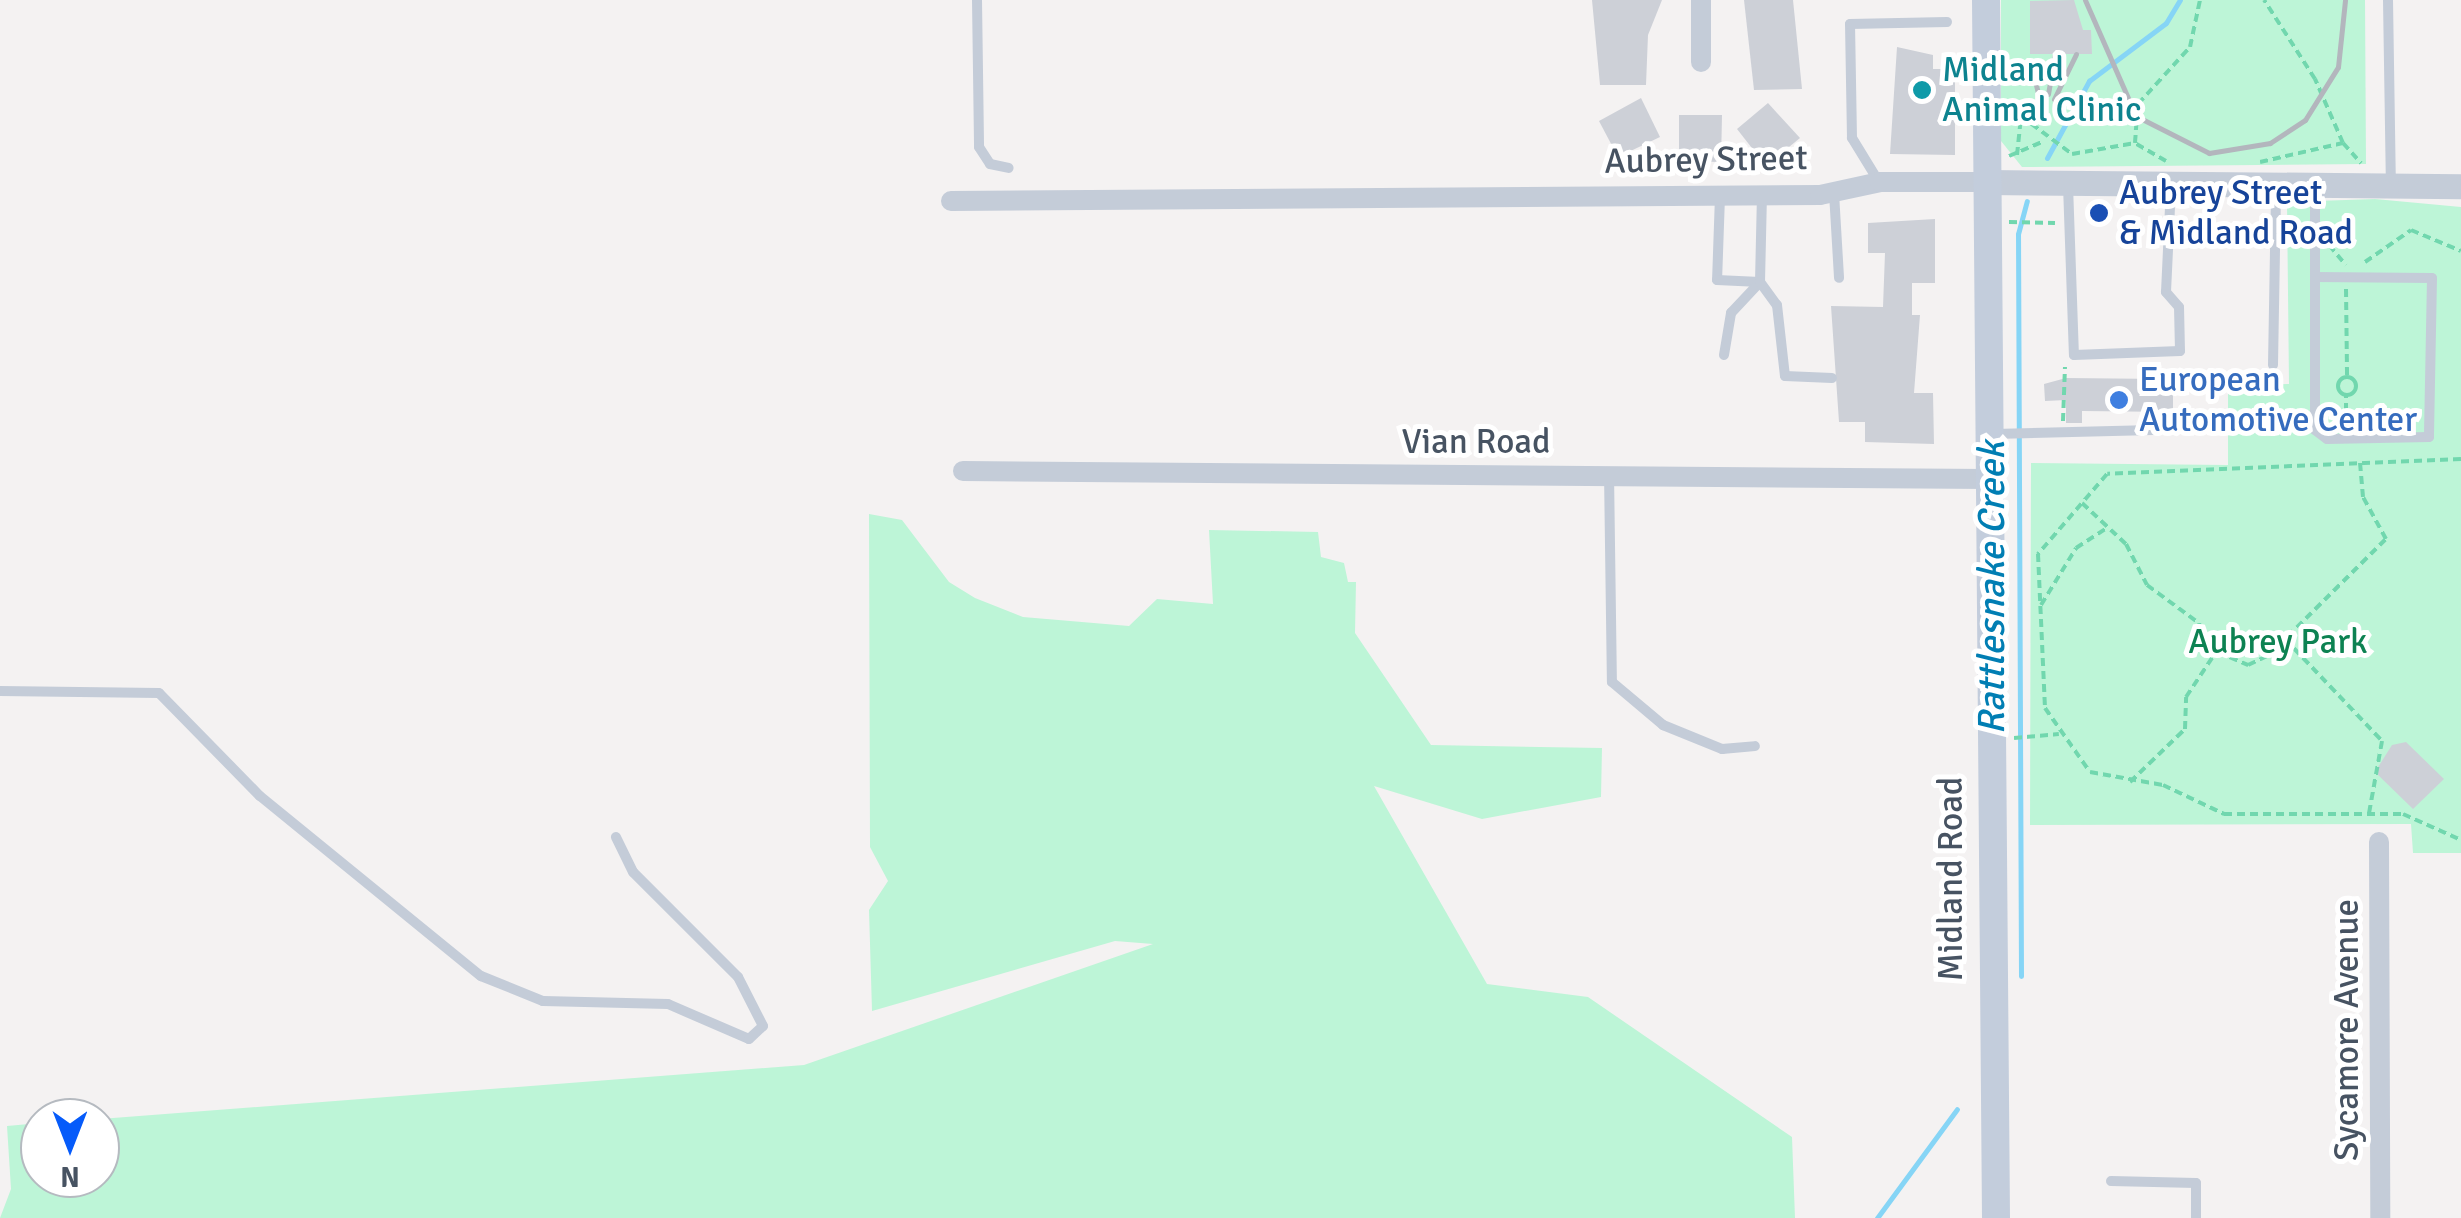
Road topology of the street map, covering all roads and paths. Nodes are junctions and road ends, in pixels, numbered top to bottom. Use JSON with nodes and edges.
{"nodes":[{"id":1,"x":977,"y":0,"type":"edge"},
{"id":2,"x":1701,"y":0,"type":"edge"},
{"id":3,"x":1986,"y":0,"type":"edge"},
{"id":4,"x":2200,"y":0,"type":"edge"},
{"id":5,"x":2264,"y":0,"type":"edge"},
{"id":6,"x":2388,"y":0,"type":"edge"},
{"id":7,"x":1947,"y":22,"type":"dead end"},
{"id":8,"x":1701,"y":62,"type":"dead end"},
{"id":9,"x":2044,"y":141,"type":"junction"},
{"id":10,"x":2135,"y":143,"type":"junction"},
{"id":11,"x":2343,"y":143,"type":"junction"},
{"id":12,"x":2009,"y":156,"type":"dead end"},
{"id":13,"x":2018,"y":156,"type":"junction"},
{"id":14,"x":2361,"y":163,"type":"dead end"},
{"id":15,"x":2241,"y":164,"type":"dead end"},
{"id":16,"x":1009,"y":168,"type":"dead end"},
{"id":17,"x":2174,"y":175,"type":"junction"},
{"id":18,"x":1880,"y":182,"type":"junction"},
{"id":19,"x":1986,"y":182,"type":"junction"},
{"id":20,"x":2391,"y":182,"type":"junction"},
{"id":21,"x":2315,"y":183,"type":"junction"},
{"id":22,"x":2276,"y":184,"type":"junction"},
{"id":23,"x":2068,"y":185,"type":"junction"},
{"id":24,"x":2461,"y":186,"type":"edge"},
{"id":25,"x":1834,"y":192,"type":"junction"},
{"id":26,"x":1720,"y":195,"type":"junction"},
{"id":27,"x":1762,"y":195,"type":"junction"},
{"id":28,"x":950,"y":201,"type":"dead end"},
{"id":29,"x":2038,"y":222,"type":"dead end"},
{"id":30,"x":2010,"y":223,"type":"dead end"},
{"id":31,"x":2330,"y":248,"type":"dead end"},
{"id":32,"x":2461,"y":252,"type":"edge"},
{"id":33,"x":2346,"y":263,"type":"junction"},
{"id":34,"x":2315,"y":277,"type":"junction"},
{"id":35,"x":2345,"y":277,"type":"junction"},
{"id":36,"x":1839,"y":278,"type":"dead end"},
{"id":37,"x":1760,"y":282,"type":"junction"},
{"id":38,"x":1724,"y":355,"type":"dead end"},
{"id":39,"x":2074,"y":355,"type":"junction"},
{"id":40,"x":2273,"y":365,"type":"dead end"},
{"id":41,"x":2347,"y":377,"type":"dead end"},
{"id":42,"x":1832,"y":378,"type":"dead end"},
{"id":43,"x":2163,"y":430,"type":"dead end"},
{"id":44,"x":2064,"y":432,"type":"junction"},
{"id":45,"x":1998,"y":434,"type":"junction"},
{"id":46,"x":2360,"y":458,"type":"junction"},
{"id":47,"x":2461,"y":459,"type":"edge"},
{"id":48,"x":964,"y":471,"type":"dead end"},
{"id":49,"x":1608,"y":473,"type":"junction"},
{"id":50,"x":1988,"y":478,"type":"junction"},
{"id":51,"x":2082,"y":502,"type":"junction"},
{"id":52,"x":2107,"y":528,"type":"junction"},
{"id":53,"x":2040,"y":609,"type":"junction"},
{"id":54,"x":2285,"y":638,"type":"junction"},
{"id":55,"x":2215,"y":654,"type":"junction"},
{"id":56,"x":0,"y":690,"type":"edge"},
{"id":57,"x":2058,"y":734,"type":"junction"},
{"id":58,"x":2010,"y":738,"type":"dead end"},
{"id":59,"x":1755,"y":746,"type":"dead end"},
{"id":60,"x":2130,"y":782,"type":"junction"},
{"id":61,"x":2369,"y":813,"type":"junction"},
{"id":62,"x":616,"y":836,"type":"dead end"},
{"id":63,"x":2461,"y":840,"type":"edge"},
{"id":64,"x":2379,"y":842,"type":"dead end"},
{"id":65,"x":2111,"y":1181,"type":"dead end"},
{"id":66,"x":1996,"y":1218,"type":"edge"},
{"id":67,"x":2196,"y":1218,"type":"edge"},
{"id":68,"x":2380,"y":1218,"type":"edge"}],
"edges":[{"from":1,"to":16,"type":"lane"},
{"from":2,"to":8,"type":"street"},
{"from":3,"to":19,"type":"main road","name":"Midland Road"},
{"from":4,"to":10,"type":"path"},
{"from":5,"to":11,"type":"path"},
{"from":6,"to":20,"type":"lane"},
{"from":7,"to":18,"type":"lane"},
{"from":9,"to":10,"type":"path"},
{"from":9,"to":13,"type":"path"},
{"from":9,"to":13,"type":"path"},
{"from":10,"to":17,"type":"path"},
{"from":11,"to":14,"type":"path"},
{"from":11,"to":15,"type":"path"},
{"from":12,"to":13,"type":"path"},
{"from":17,"to":22,"type":"street","name":"Aubrey Street"},
{"from":17,"to":23,"type":"street","name":"Aubrey Street"},
{"from":17,"to":39,"type":"lane"},
{"from":18,"to":19,"type":"street","name":"Aubrey Street"},
{"from":18,"to":25,"type":"street","name":"Aubrey Street"},
{"from":19,"to":23,"type":"street","name":"Aubrey Street"},
{"from":19,"to":45,"type":"main road","name":"Midland Road"},
{"from":20,"to":21,"type":"street","name":"Aubrey Street"},
{"from":20,"to":24,"type":"street","name":"Aubrey Street"},
{"from":21,"to":22,"type":"street","name":"Aubrey Street"},
{"from":21,"to":34,"type":"lane"},
{"from":22,"to":40,"type":"lane"},
{"from":23,"to":39,"type":"lane"},
{"from":25,"to":27,"type":"street","name":"Aubrey Street"},
{"from":25,"to":36,"type":"lane"},
{"from":26,"to":27,"type":"street","name":"Aubrey Street"},
{"from":26,"to":28,"type":"street","name":"Aubrey Street"},
{"from":26,"to":37,"type":"lane"},
{"from":27,"to":37,"type":"lane"},
{"from":29,"to":30,"type":"path"},
{"from":31,"to":33,"type":"path"},
{"from":32,"to":33,"type":"path"},
{"from":33,"to":35,"type":"path"},
{"from":34,"to":35,"type":"lane"},
{"from":34,"to":35,"type":"lane"},
{"from":35,"to":41,"type":"path"},
{"from":37,"to":38,"type":"lane"},
{"from":37,"to":42,"type":"lane"},
{"from":39,"to":44,"type":"path"},
{"from":43,"to":44,"type":"lane"},
{"from":44,"to":45,"type":"lane"},
{"from":45,"to":50,"type":"main road","name":"Midland Road"},
{"from":46,"to":47,"type":"path"},
{"from":46,"to":51,"type":"path"},
{"from":46,"to":54,"type":"path"},
{"from":48,"to":49,"type":"street","name":"Vian Road"},
{"from":49,"to":50,"type":"street","name":"Vian Road"},
{"from":49,"to":59,"type":"lane"},
{"from":50,"to":66,"type":"main road","name":"Midland Road"},
{"from":51,"to":52,"type":"path"},
{"from":51,"to":53,"type":"path"},
{"from":52,"to":53,"type":"path"},
{"from":52,"to":55,"type":"path"},
{"from":53,"to":57,"type":"path"},
{"from":54,"to":55,"type":"path"},
{"from":54,"to":61,"type":"path"},
{"from":55,"to":60,"type":"path"},
{"from":56,"to":62,"type":"lane"},
{"from":57,"to":58,"type":"path"},
{"from":57,"to":60,"type":"path"},
{"from":60,"to":61,"type":"path"},
{"from":61,"to":63,"type":"path"},
{"from":64,"to":68,"type":"street","name":"Sycamore Avenue"},
{"from":65,"to":67,"type":"lane"}]}
